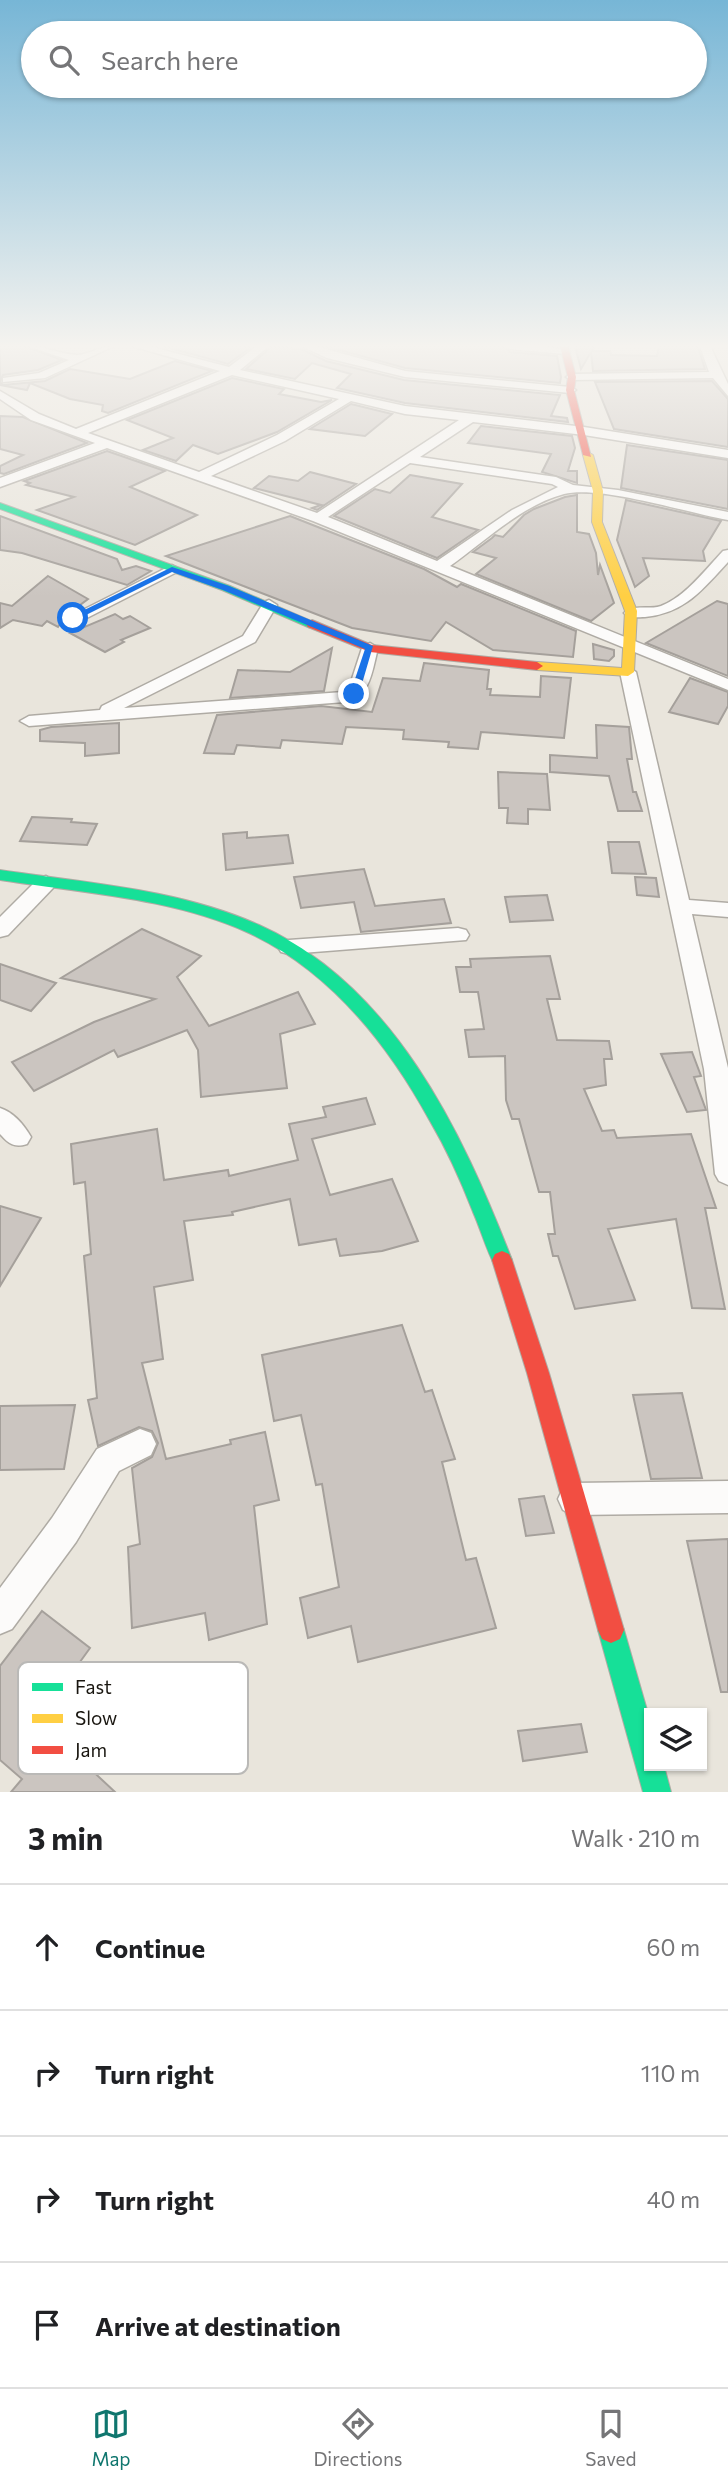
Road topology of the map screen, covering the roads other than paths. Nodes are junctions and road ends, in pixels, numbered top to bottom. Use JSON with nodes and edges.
{"nodes":[{"id":1,"x":67,"y":430,"type":"edge"},
{"id":2,"x":84,"y":430,"type":"edge"},
{"id":3,"x":295,"y":430,"type":"edge"},
{"id":4,"x":454,"y":430,"type":"edge"},
{"id":5,"x":571,"y":430,"type":"edge"},
{"id":6,"x":584,"y":431,"type":"junction"},
{"id":7,"x":76,"y":433,"type":"junction"},
{"id":8,"x":105,"y":444,"type":"junction"},
{"id":9,"x":728,"y":454,"type":"edge"},
{"id":10,"x":409,"y":459,"type":"junction"},
{"id":11,"x":200,"y":476,"type":"junction"},
{"id":12,"x":0,"y":483,"type":"edge"},
{"id":13,"x":570,"y":489,"type":"junction"},
{"id":14,"x":598,"y":491,"type":"junction"},
{"id":15,"x":0,"y":506,"type":"edge"},
{"id":16,"x":728,"y":516,"type":"edge"},
{"id":17,"x":318,"y":518,"type":"junction"},
{"id":18,"x":728,"y":554,"type":"edge"},
{"id":19,"x":439,"y":566,"type":"junction"},
{"id":20,"x":172,"y":569,"type":"junction"},
{"id":21,"x":269,"y":605,"type":"junction"},
{"id":22,"x":632,"y":614,"type":"junction"},
{"id":23,"x":73,"y":618,"type":"dead end"},
{"id":24,"x":627,"y":642,"type":"junction"},
{"id":25,"x":370,"y":648,"type":"junction"},
{"id":26,"x":628,"y":672,"type":"junction"},
{"id":27,"x":728,"y":685,"type":"edge"},
{"id":28,"x":96,"y":716,"type":"junction"},
{"id":29,"x":29,"y":721,"type":"dead end"},
{"id":30,"x":0,"y":875,"type":"edge"},
{"id":31,"x":46,"y":883,"type":"junction"},
{"id":32,"x":678,"y":906,"type":"junction"},
{"id":33,"x":728,"y":910,"type":"edge"},
{"id":34,"x":0,"y":930,"type":"edge"},
{"id":35,"x":458,"y":935,"type":"dead end"},
{"id":36,"x":289,"y":947,"type":"junction"},
{"id":37,"x":722,"y":1064,"type":"edge"},
{"id":38,"x":728,"y":1174,"type":"edge"},
{"id":39,"x":141,"y":1444,"type":"dead end"},
{"id":40,"x":728,"y":1497,"type":"edge"},
{"id":41,"x":574,"y":1499,"type":"junction"},
{"id":42,"x":0,"y":1617,"type":"edge"},
{"id":43,"x":657,"y":1792,"type":"edge"}],
"edges":[{"from":1,"to":7,"type":"street"},
{"from":2,"to":7,"type":"street"},
{"from":3,"to":11,"type":"street"},
{"from":4,"to":10,"type":"street"},
{"from":5,"to":6,"type":"street"},
{"from":6,"to":9,"type":"street"},
{"from":6,"to":14,"type":"street"},
{"from":7,"to":8,"type":"street"},
{"from":8,"to":11,"type":"street"},
{"from":8,"to":12,"type":"street"},
{"from":10,"to":13,"type":"street"},
{"from":10,"to":17,"type":"street"},
{"from":11,"to":17,"type":"street"},
{"from":13,"to":14,"type":"street"},
{"from":13,"to":19,"type":"street"},
{"from":14,"to":16,"type":"street"},
{"from":14,"to":22,"type":"street"},
{"from":15,"to":20,"type":"street"},
{"from":17,"to":19,"type":"street"},
{"from":18,"to":22,"type":"street"},
{"from":19,"to":24,"type":"street"},
{"from":20,"to":21,"type":"street"},
{"from":20,"to":23,"type":"street"},
{"from":21,"to":25,"type":"street"},
{"from":21,"to":28,"type":"street"},
{"from":22,"to":24,"type":"street"},
{"from":24,"to":26,"type":"street"},
{"from":24,"to":27,"type":"street"},
{"from":25,"to":26,"type":"street"},
{"from":25,"to":28,"type":"street"},
{"from":26,"to":32,"type":"street"},
{"from":28,"to":29,"type":"street"},
{"from":30,"to":31,"type":"street"},
{"from":31,"to":34,"type":"street"},
{"from":31,"to":36,"type":"street"},
{"from":32,"to":33,"type":"street"},
{"from":32,"to":37,"type":"street"},
{"from":35,"to":36,"type":"street"},
{"from":36,"to":41,"type":"street"},
{"from":37,"to":38,"type":"street"},
{"from":39,"to":42,"type":"street"},
{"from":40,"to":41,"type":"street"},
{"from":41,"to":43,"type":"street"}]}
